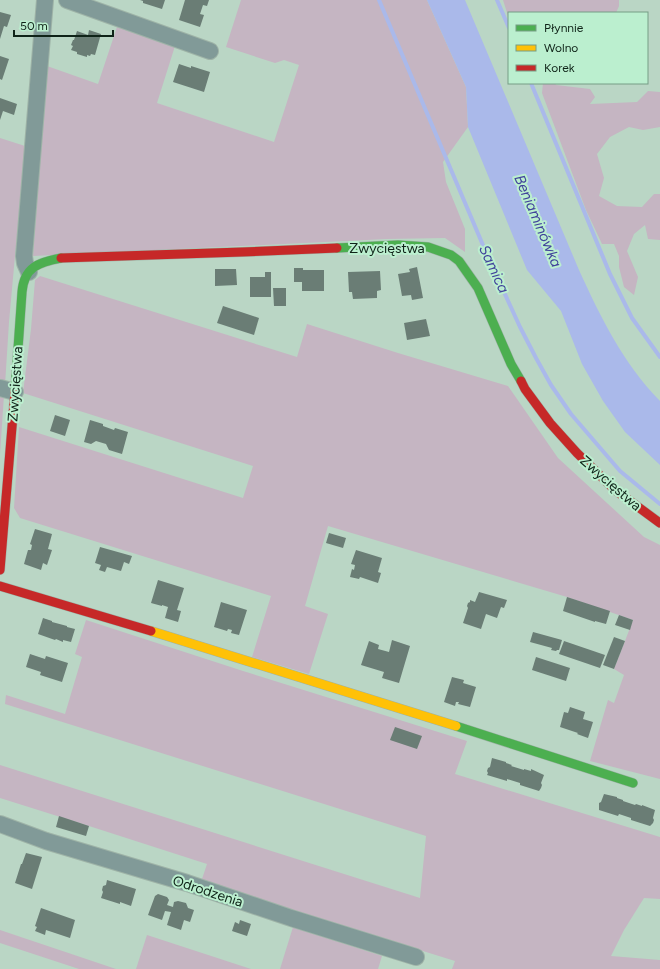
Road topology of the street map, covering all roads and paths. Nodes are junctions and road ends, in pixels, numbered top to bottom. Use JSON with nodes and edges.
{"nodes":[{"id":1,"x":45,"y":0,"type":"edge"},
{"id":2,"x":67,"y":0,"type":"edge"},
{"id":3,"x":210,"y":51,"type":"dead end"},
{"id":4,"x":29,"y":272,"type":"junction"},
{"id":5,"x":8,"y":390,"type":"edge"},
{"id":6,"x":660,"y":523,"type":"edge"},
{"id":7,"x":0,"y":570,"type":"edge"},
{"id":8,"x":0,"y":586,"type":"edge"},
{"id":9,"x":634,"y":783,"type":"dead end"},
{"id":10,"x":0,"y":824,"type":"edge"},
{"id":11,"x":416,"y":957,"type":"dead end"}],
"edges":[{"from":1,"to":4,"type":"street"},
{"from":2,"to":3,"type":"street"},
{"from":4,"to":5,"type":"street","name":"Zwycięstwa"},
{"from":4,"to":6,"type":"street","name":"Zwycięstwa"},
{"from":5,"to":7,"type":"street","name":"Zwycięstwa"},
{"from":8,"to":9,"type":"street"},
{"from":10,"to":11,"type":"street","name":"Odrodzenia"}]}
